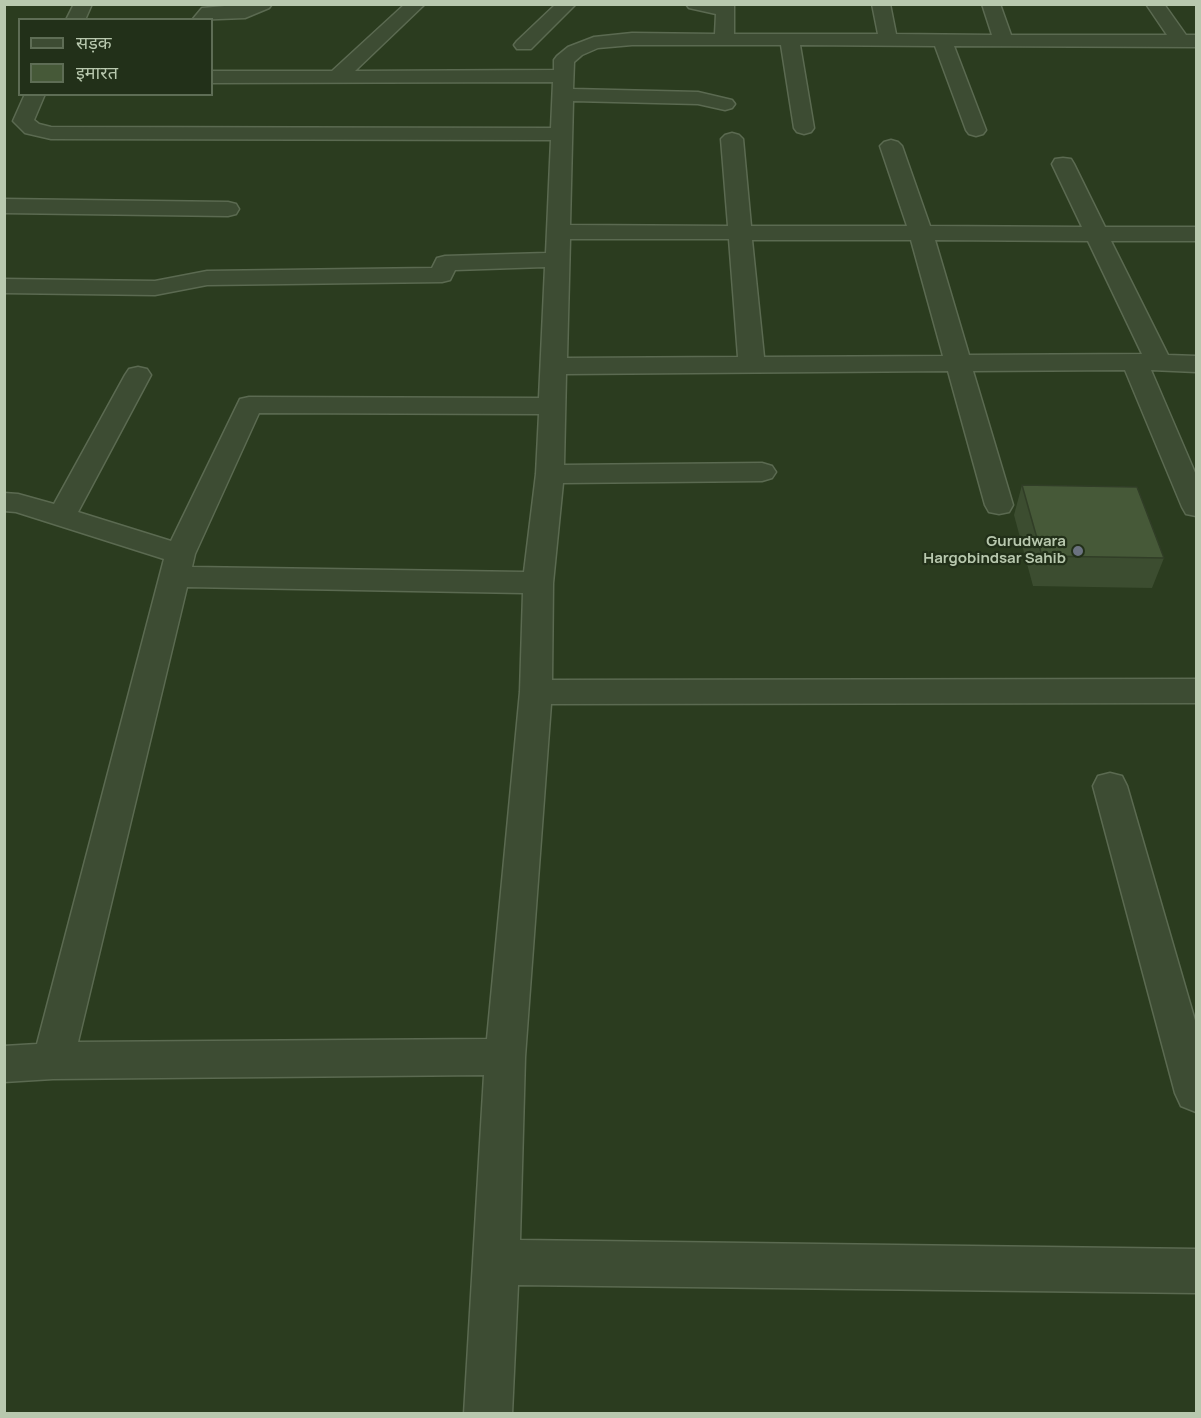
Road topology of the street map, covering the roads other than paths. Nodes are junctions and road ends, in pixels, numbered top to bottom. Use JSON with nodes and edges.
{"nodes":[{"id":1,"x":83,"y":4,"type":"edge"},
{"id":2,"x":263,"y":4,"type":"edge"},
{"id":3,"x":416,"y":4,"type":"edge"},
{"id":4,"x":567,"y":4,"type":"edge"},
{"id":5,"x":695,"y":4,"type":"edge"},
{"id":6,"x":881,"y":4,"type":"edge"},
{"id":7,"x":991,"y":4,"type":"edge"},
{"id":8,"x":1155,"y":4,"type":"edge"},
{"id":9,"x":725,"y":7,"type":"edge"},
{"id":10,"x":76,"y":18,"type":"edge"},
{"id":11,"x":203,"y":18,"type":"edge"},
{"id":12,"x":724,"y":38,"type":"junction"},
{"id":13,"x":789,"y":39,"type":"junction"},
{"id":14,"x":888,"y":39,"type":"junction"},
{"id":15,"x":942,"y":39,"type":"junction"},
{"id":16,"x":1004,"y":39,"type":"junction"},
{"id":17,"x":1188,"y":41,"type":"edge"},
{"id":18,"x":524,"y":45,"type":"dead end"},
{"id":19,"x":213,"y":76,"type":"edge"},
{"id":20,"x":338,"y":76,"type":"junction"},
{"id":21,"x":563,"y":85,"type":"junction"},
{"id":22,"x":34,"y":96,"type":"edge"},
{"id":23,"x":725,"y":104,"type":"dead end"},
{"id":24,"x":804,"y":128,"type":"dead end"},
{"id":25,"x":976,"y":130,"type":"dead end"},
{"id":26,"x":561,"y":134,"type":"junction"},
{"id":27,"x":732,"y":139,"type":"dead end"},
{"id":28,"x":891,"y":146,"type":"dead end"},
{"id":29,"x":1063,"y":164,"type":"dead end"},
{"id":30,"x":4,"y":206,"type":"edge"},
{"id":31,"x":228,"y":209,"type":"dead end"},
{"id":32,"x":739,"y":233,"type":"junction"},
{"id":33,"x":921,"y":233,"type":"junction"},
{"id":34,"x":1096,"y":234,"type":"junction"},
{"id":35,"x":1197,"y":234,"type":"edge"},
{"id":36,"x":558,"y":246,"type":"junction"},
{"id":37,"x":4,"y":286,"type":"edge"},
{"id":38,"x":957,"y":363,"type":"junction"},
{"id":39,"x":1147,"y":363,"type":"junction"},
{"id":40,"x":1197,"y":364,"type":"edge"},
{"id":41,"x":752,"y":365,"type":"junction"},
{"id":42,"x":553,"y":366,"type":"junction"},
{"id":43,"x":138,"y":375,"type":"dead end"},
{"id":44,"x":552,"y":406,"type":"junction"},
{"id":45,"x":762,"y":472,"type":"dead end"},
{"id":46,"x":550,"y":474,"type":"junction"},
{"id":47,"x":4,"y":502,"type":"edge"},
{"id":48,"x":999,"y":505,"type":"dead end"},
{"id":49,"x":1197,"y":507,"type":"edge"},
{"id":50,"x":61,"y":517,"type":"junction"},
{"id":51,"x":178,"y":565,"type":"junction"},
{"id":52,"x":538,"y":583,"type":"junction"},
{"id":53,"x":1197,"y":691,"type":"edge"},
{"id":54,"x":536,"y":692,"type":"junction"},
{"id":55,"x":1110,"y":786,"type":"dead end"},
{"id":56,"x":505,"y":1057,"type":"junction"},
{"id":57,"x":53,"y":1061,"type":"junction"},
{"id":58,"x":4,"y":1064,"type":"edge"},
{"id":59,"x":1197,"y":1093,"type":"edge"},
{"id":60,"x":497,"y":1262,"type":"junction"},
{"id":61,"x":1197,"y":1271,"type":"edge"},
{"id":62,"x":488,"y":1413,"type":"edge"}],
"edges":[{"from":1,"to":10,"type":"street"},
{"from":2,"to":11,"type":"street"},
{"from":3,"to":20,"type":"street"},
{"from":4,"to":18,"type":"street"},
{"from":5,"to":9,"type":"street"},
{"from":6,"to":14,"type":"street"},
{"from":7,"to":16,"type":"street"},
{"from":8,"to":17,"type":"street"},
{"from":9,"to":12,"type":"street"},
{"from":12,"to":13,"type":"street"},
{"from":12,"to":21,"type":"street"},
{"from":13,"to":14,"type":"street"},
{"from":13,"to":24,"type":"street"},
{"from":14,"to":15,"type":"street"},
{"from":15,"to":16,"type":"street"},
{"from":15,"to":25,"type":"street"},
{"from":16,"to":17,"type":"street"},
{"from":19,"to":20,"type":"street"},
{"from":20,"to":21,"type":"street"},
{"from":21,"to":23,"type":"street"},
{"from":21,"to":26,"type":"street"},
{"from":22,"to":26,"type":"street"},
{"from":26,"to":36,"type":"street"},
{"from":27,"to":32,"type":"street"},
{"from":28,"to":33,"type":"street"},
{"from":29,"to":34,"type":"street"},
{"from":30,"to":31,"type":"street"},
{"from":32,"to":33,"type":"street"},
{"from":32,"to":36,"type":"street"},
{"from":32,"to":41,"type":"street"},
{"from":33,"to":34,"type":"street"},
{"from":33,"to":38,"type":"street"},
{"from":34,"to":35,"type":"street"},
{"from":34,"to":39,"type":"street"},
{"from":36,"to":37,"type":"street"},
{"from":36,"to":42,"type":"street"},
{"from":38,"to":39,"type":"street"},
{"from":38,"to":41,"type":"street"},
{"from":38,"to":48,"type":"street"},
{"from":39,"to":40,"type":"street"},
{"from":39,"to":49,"type":"street"},
{"from":41,"to":42,"type":"street"},
{"from":42,"to":44,"type":"street"},
{"from":43,"to":50,"type":"street"},
{"from":44,"to":46,"type":"street"},
{"from":44,"to":51,"type":"street"},
{"from":45,"to":46,"type":"street"},
{"from":46,"to":52,"type":"street"},
{"from":47,"to":50,"type":"street"},
{"from":50,"to":51,"type":"street"},
{"from":51,"to":52,"type":"street"},
{"from":51,"to":57,"type":"street"},
{"from":52,"to":54,"type":"street"},
{"from":53,"to":54,"type":"street"},
{"from":54,"to":56,"type":"street"},
{"from":55,"to":59,"type":"street"},
{"from":56,"to":57,"type":"street"},
{"from":56,"to":60,"type":"street"},
{"from":57,"to":58,"type":"street"},
{"from":60,"to":61,"type":"street"},
{"from":60,"to":62,"type":"street"}]}
